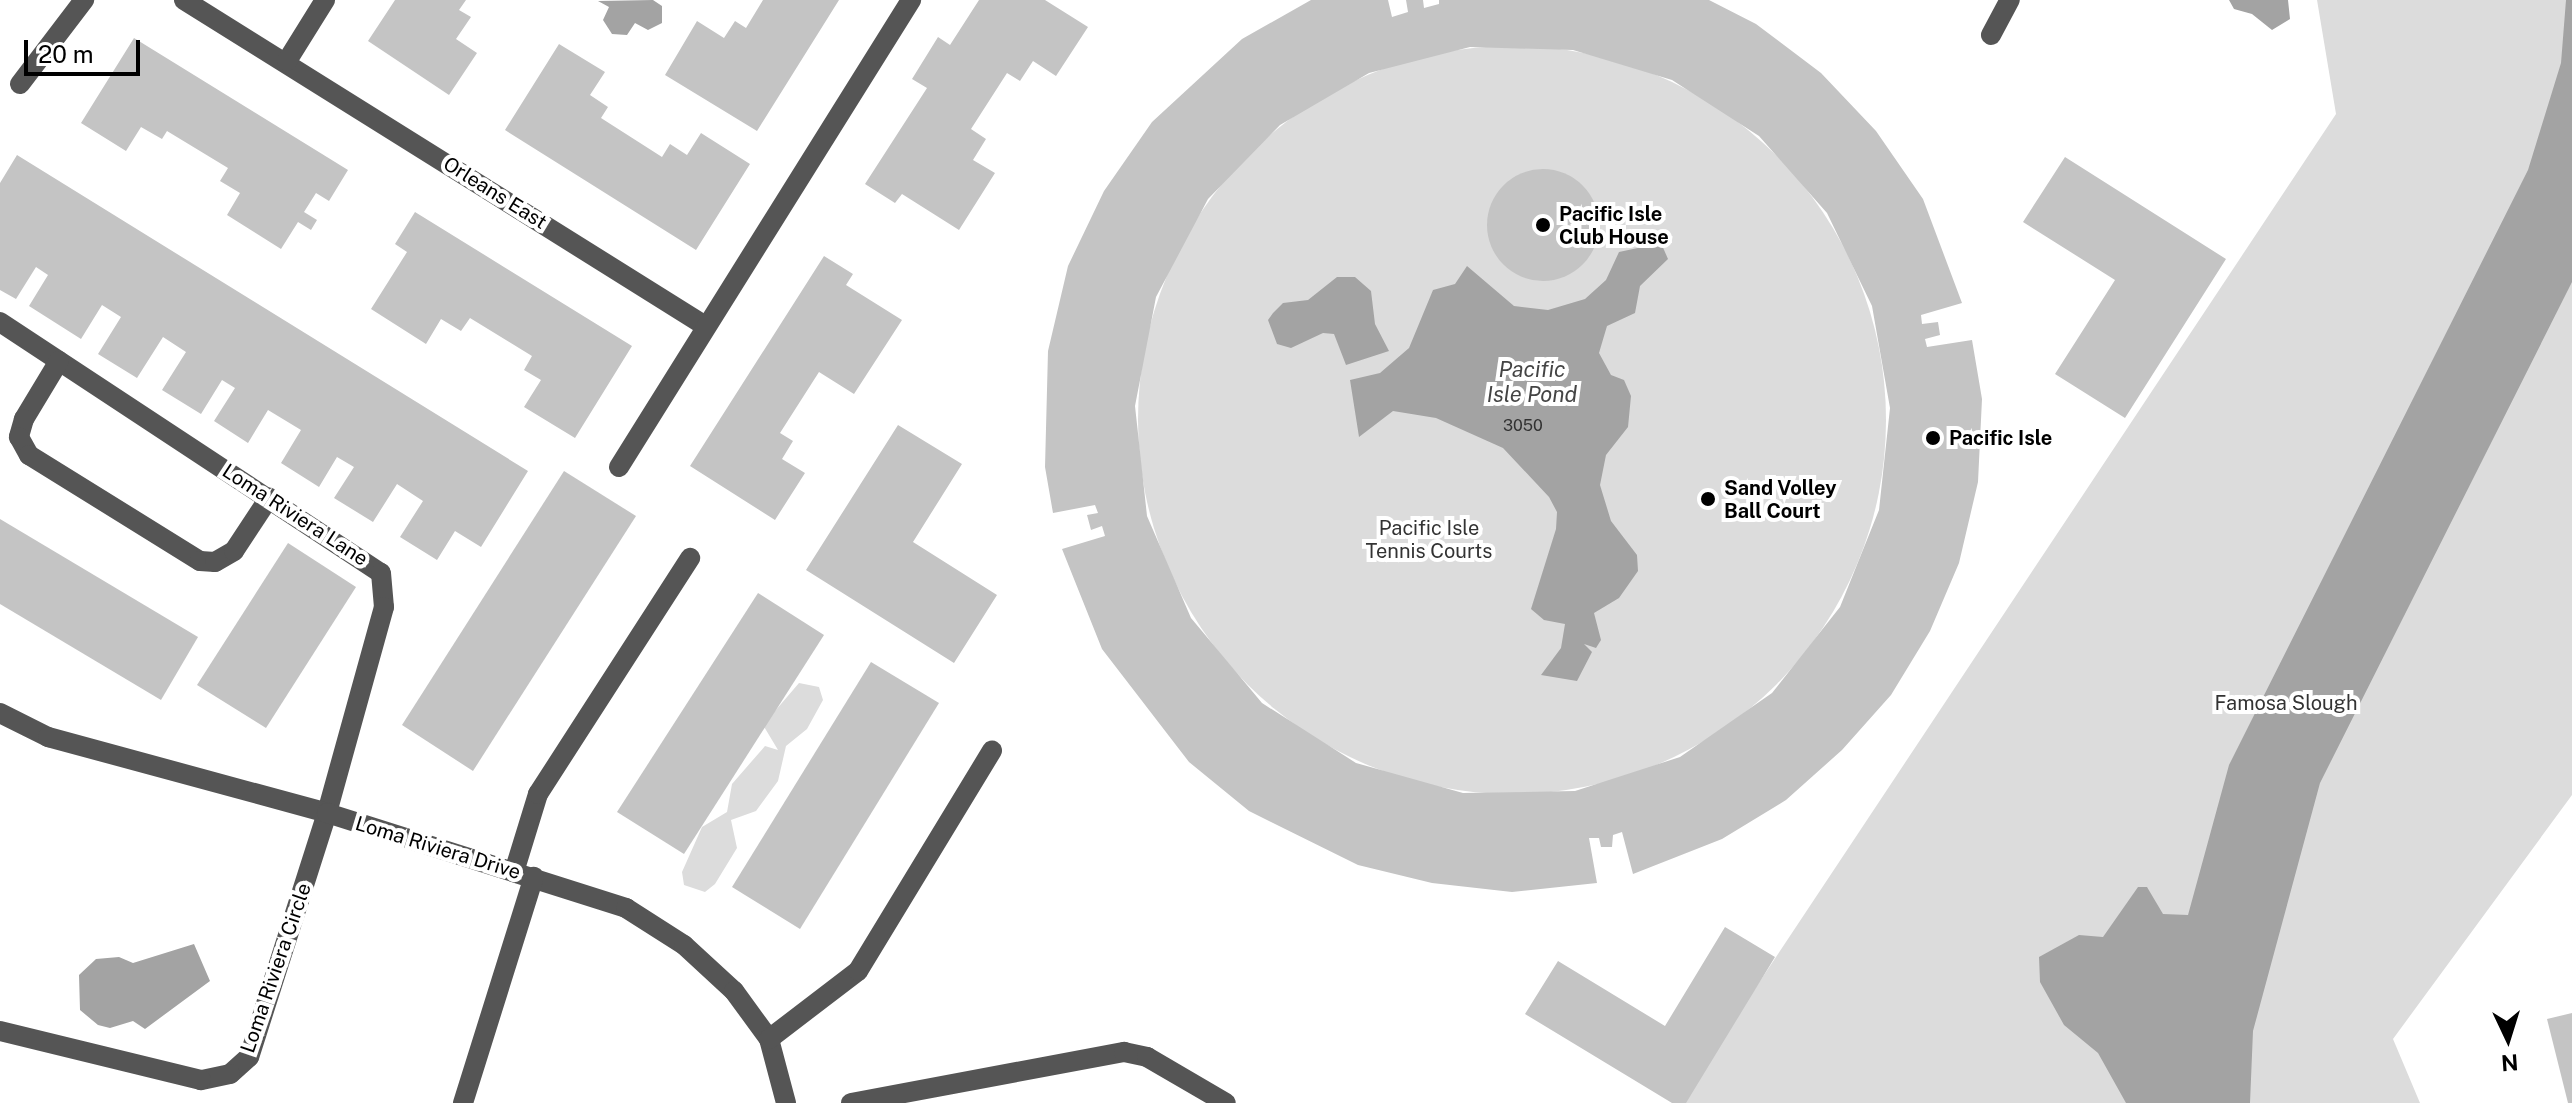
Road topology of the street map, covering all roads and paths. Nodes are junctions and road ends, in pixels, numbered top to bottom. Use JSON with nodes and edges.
{"nodes":[{"id":1,"x":84,"y":0,"type":"edge"},
{"id":2,"x":184,"y":0,"type":"edge"},
{"id":3,"x":325,"y":0,"type":"edge"},
{"id":4,"x":911,"y":0,"type":"edge"},
{"id":5,"x":2010,"y":0,"type":"edge"},
{"id":6,"x":1991,"y":35,"type":"dead end"},
{"id":7,"x":287,"y":61,"type":"junction"},
{"id":8,"x":20,"y":84,"type":"dead end"},
{"id":9,"x":0,"y":322,"type":"edge"},
{"id":10,"x":704,"y":325,"type":"junction"},
{"id":11,"x":59,"y":361,"type":"junction"},
{"id":12,"x":619,"y":467,"type":"dead end"},
{"id":13,"x":269,"y":498,"type":"junction"},
{"id":14,"x":690,"y":558,"type":"dead end"},
{"id":15,"x":0,"y":713,"type":"edge"},
{"id":16,"x":992,"y":751,"type":"dead end"},
{"id":17,"x":327,"y":813,"type":"junction"},
{"id":18,"x":524,"y":875,"type":"junction"},
{"id":19,"x":0,"y":1031,"type":"edge"},
{"id":20,"x":769,"y":1039,"type":"junction"},
{"id":21,"x":1201,"y":1096,"type":"edge"},
{"id":22,"x":463,"y":1103,"type":"edge"},
{"id":23,"x":786,"y":1103,"type":"edge"},
{"id":24,"x":851,"y":1103,"type":"edge"},
{"id":25,"x":1226,"y":1103,"type":"edge"}],
"edges":[{"from":1,"to":8,"type":"street"},
{"from":2,"to":7,"type":"street","name":"Orleans East"},
{"from":3,"to":7,"type":"street"},
{"from":4,"to":10,"type":"street"},
{"from":5,"to":6,"type":"street"},
{"from":7,"to":10,"type":"street","name":"Orleans East"},
{"from":9,"to":11,"type":"street","name":"Loma Riviera Lane"},
{"from":10,"to":12,"type":"street"},
{"from":11,"to":13,"type":"street","name":"Loma Riviera Lane"},
{"from":11,"to":13,"type":"street"},
{"from":13,"to":17,"type":"street","name":"Loma Riviera Lane"},
{"from":14,"to":18,"type":"street"},
{"from":15,"to":17,"type":"street","name":"Loma Riviera Drive"},
{"from":16,"to":20,"type":"street"},
{"from":17,"to":18,"type":"street","name":"Loma Riviera Drive"},
{"from":17,"to":19,"type":"street","name":"Loma Riviera Circle"},
{"from":18,"to":20,"type":"street","name":"Loma Riviera Drive"},
{"from":18,"to":22,"type":"street"},
{"from":20,"to":23,"type":"street","name":"Loma Riviera Drive"},
{"from":21,"to":24,"type":"street"},
{"from":21,"to":25,"type":"street"}]}
